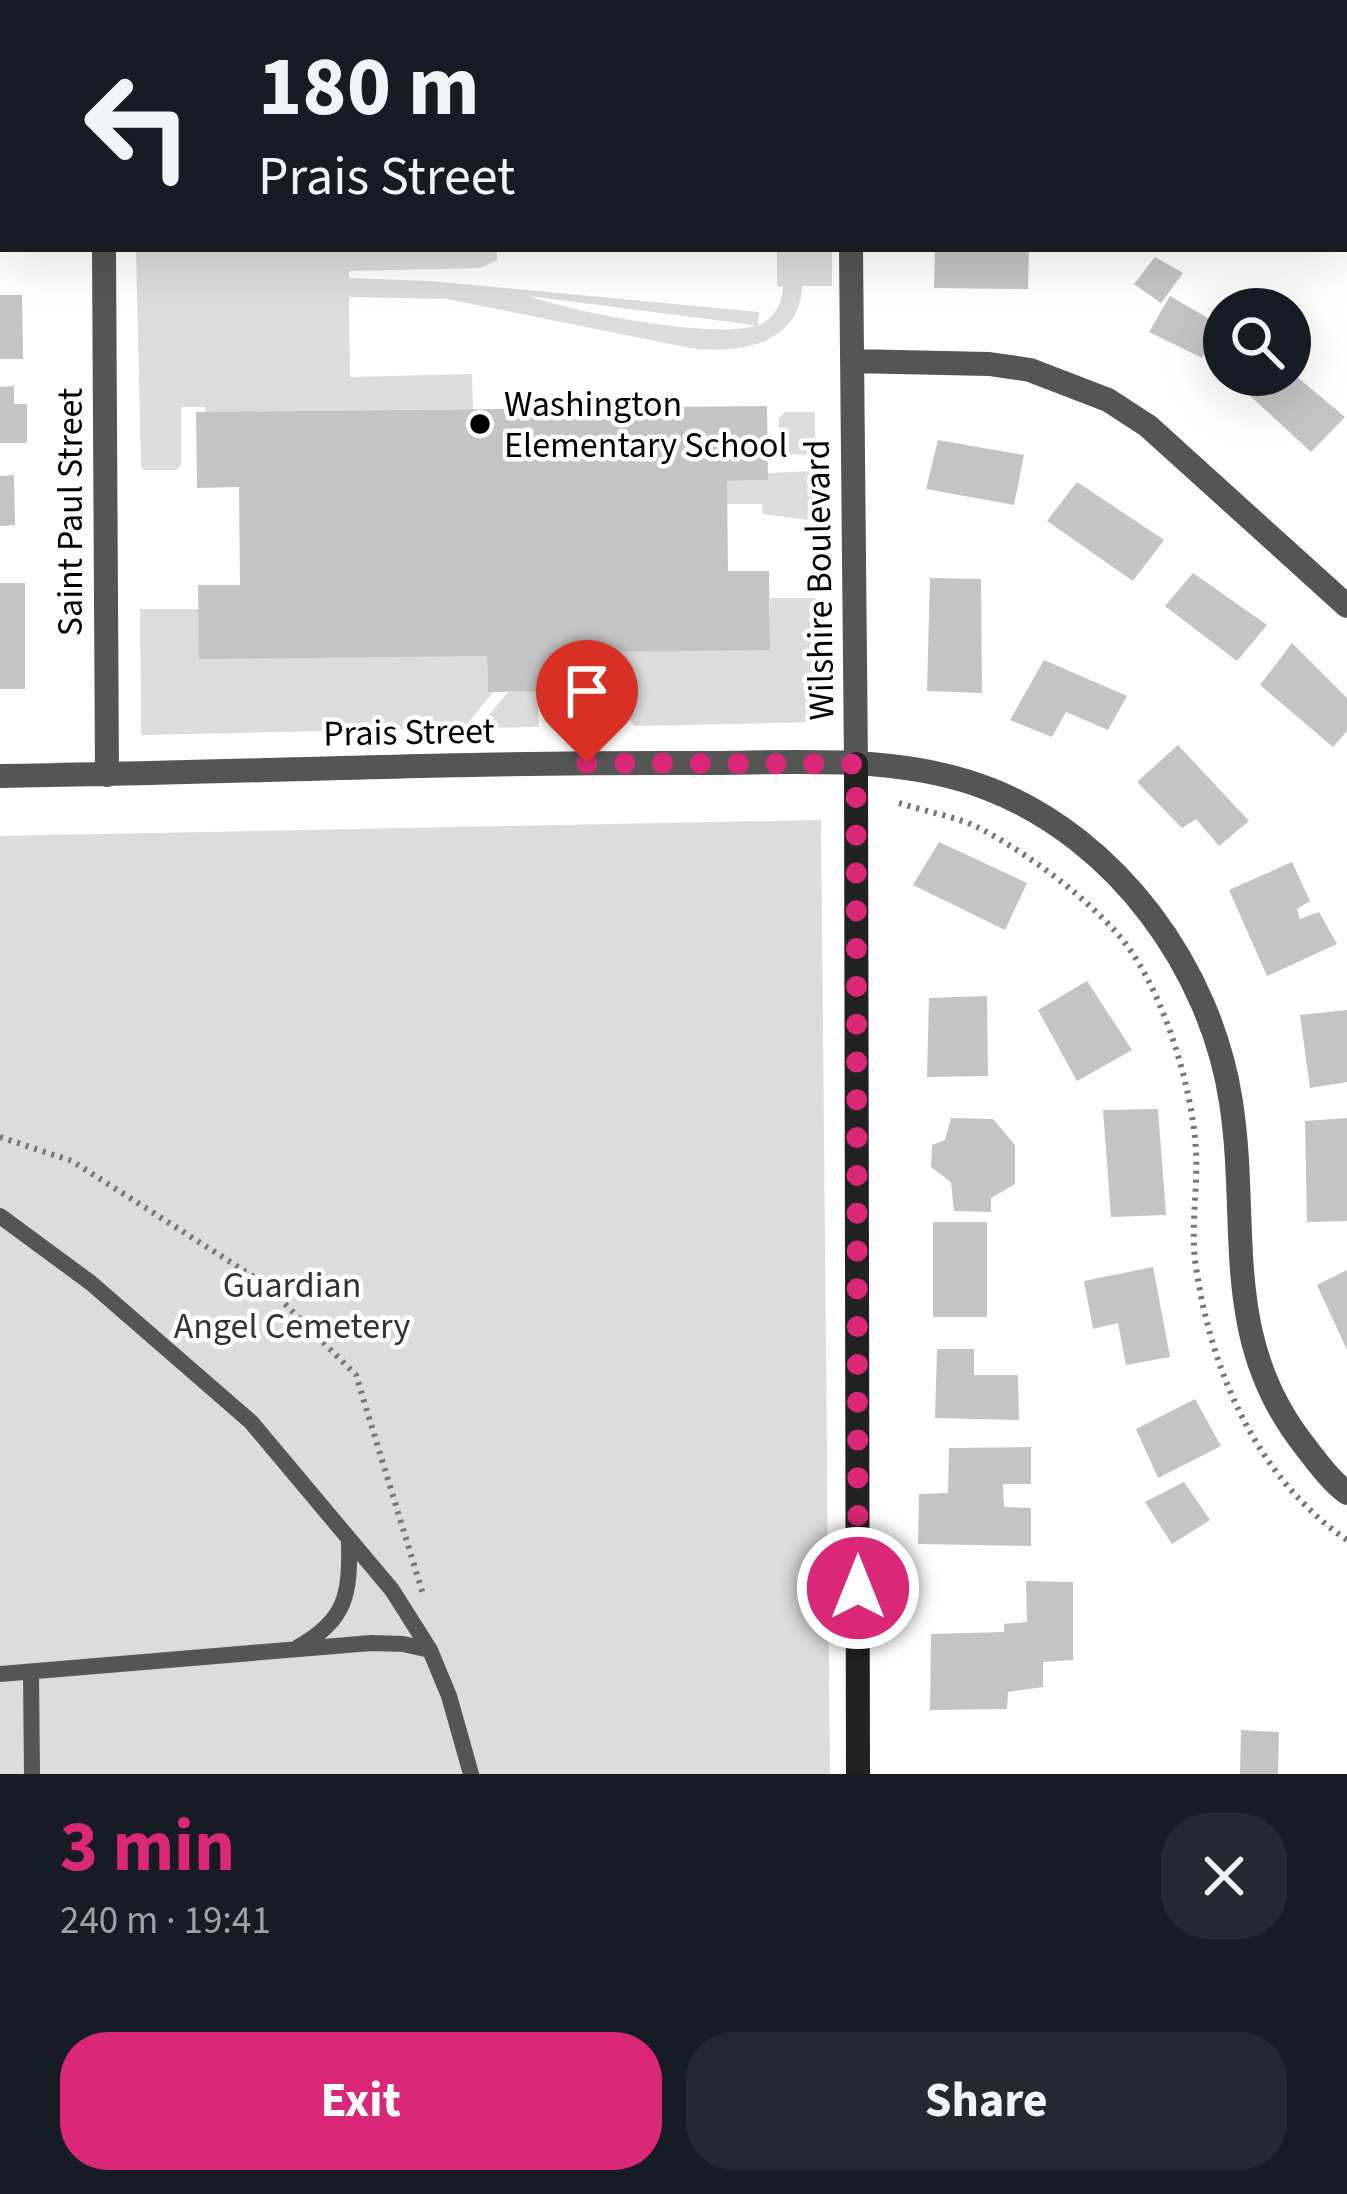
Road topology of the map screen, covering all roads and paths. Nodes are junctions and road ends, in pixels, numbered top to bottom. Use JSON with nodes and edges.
{"nodes":[{"id":1,"x":104,"y":252,"type":"edge"},
{"id":2,"x":851,"y":252,"type":"edge"},
{"id":3,"x":852,"y":361,"type":"junction"},
{"id":4,"x":1347,"y":605,"type":"edge"},
{"id":5,"x":856,"y":764,"type":"junction"},
{"id":6,"x":107,"y":775,"type":"junction"},
{"id":7,"x":0,"y":776,"type":"edge"},
{"id":8,"x":899,"y":803,"type":"dead end"},
{"id":9,"x":0,"y":1137,"type":"edge"},
{"id":10,"x":0,"y":1216,"type":"edge"},
{"id":11,"x":1347,"y":1493,"type":"edge"},
{"id":12,"x":1347,"y":1540,"type":"edge"},
{"id":13,"x":349,"y":1541,"type":"junction"},
{"id":14,"x":292,"y":1650,"type":"junction"},
{"id":15,"x":430,"y":1650,"type":"junction"},
{"id":16,"x":0,"y":1674,"type":"edge"},
{"id":17,"x":31,"y":1674,"type":"junction"},
{"id":18,"x":32,"y":1774,"type":"edge"},
{"id":19,"x":470,"y":1774,"type":"edge"},
{"id":20,"x":858,"y":1774,"type":"edge"}],
"edges":[{"from":1,"to":6,"type":"street","name":"Saint Paul Street"},
{"from":2,"to":3,"type":"street","name":"Wilshire Boulevard"},
{"from":3,"to":4,"type":"street"},
{"from":3,"to":5,"type":"street","name":"Wilshire Boulevard"},
{"from":5,"to":6,"type":"street","name":"Prais Street"},
{"from":5,"to":11,"type":"street","name":"Prais Street"},
{"from":5,"to":20,"type":"street","name":"Wilshire Boulevard"},
{"from":6,"to":7,"type":"street","name":"Prais Street"},
{"from":8,"to":12,"type":"path"},
{"from":9,"to":15,"type":"path"},
{"from":10,"to":13,"type":"lane"},
{"from":13,"to":14,"type":"lane"},
{"from":13,"to":15,"type":"lane"},
{"from":14,"to":15,"type":"lane"},
{"from":14,"to":17,"type":"lane"},
{"from":15,"to":19,"type":"lane"},
{"from":16,"to":17,"type":"lane"},
{"from":17,"to":18,"type":"lane"}]}
